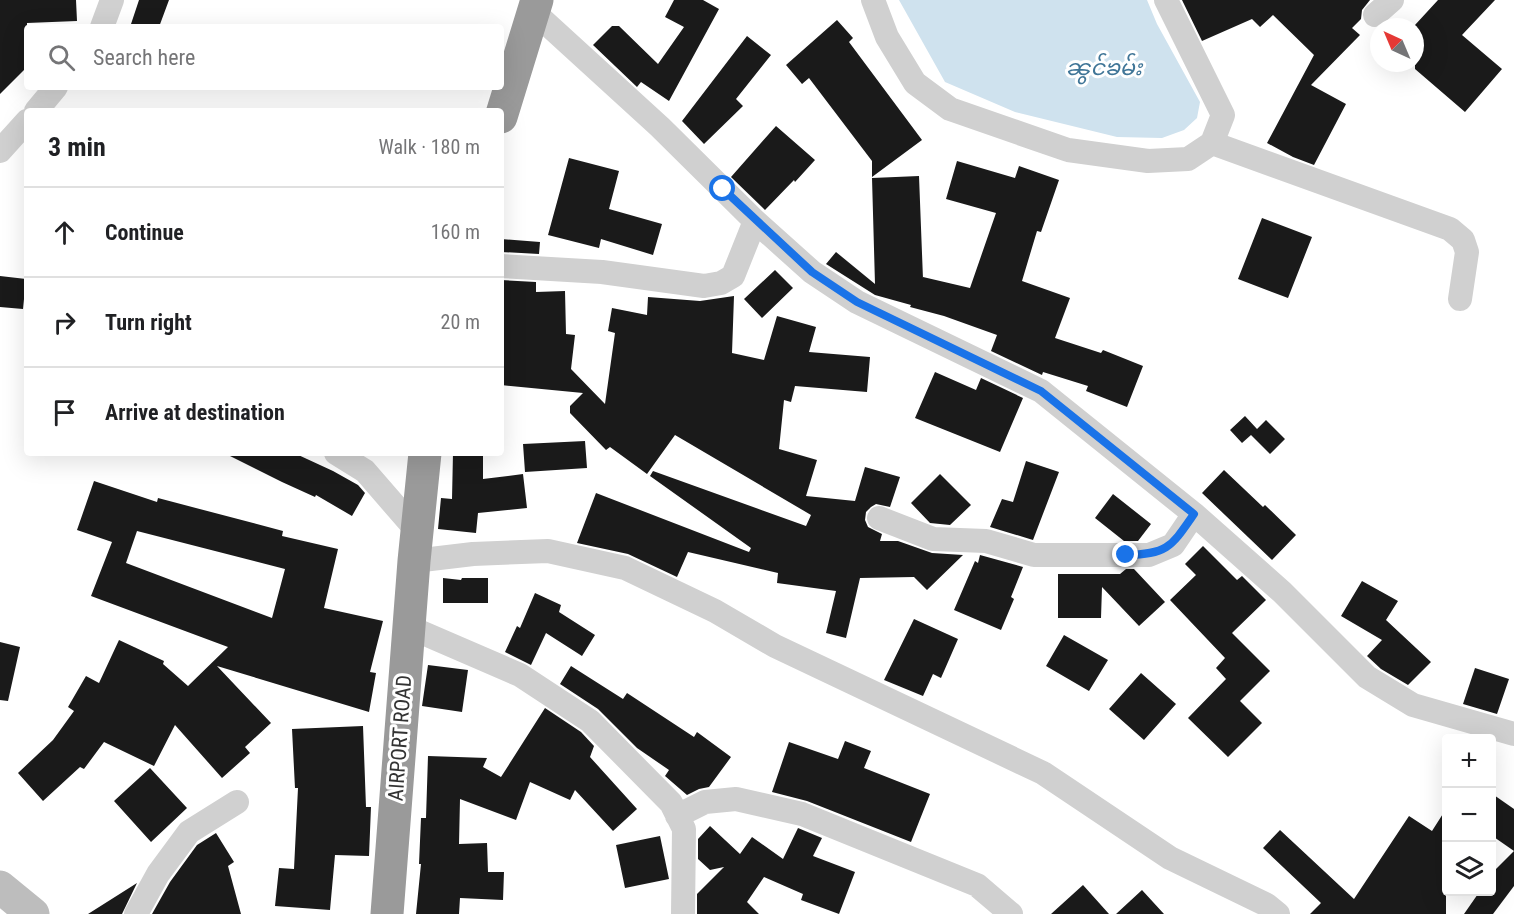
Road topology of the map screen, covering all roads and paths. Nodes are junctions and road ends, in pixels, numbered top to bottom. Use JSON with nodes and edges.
{"nodes":[{"id":1,"x":112,"y":0,"type":"edge"},
{"id":2,"x":873,"y":0,"type":"edge"},
{"id":3,"x":1166,"y":0,"type":"edge"},
{"id":4,"x":536,"y":6,"type":"edge"},
{"id":5,"x":103,"y":24,"type":"edge"},
{"id":6,"x":54,"y":90,"type":"edge"},
{"id":7,"x":38,"y":108,"type":"edge"},
{"id":8,"x":504,"y":108,"type":"edge"},
{"id":9,"x":24,"y":124,"type":"edge"},
{"id":10,"x":1212,"y":143,"type":"junction"},
{"id":11,"x":0,"y":151,"type":"edge"},
{"id":12,"x":755,"y":221,"type":"junction"},
{"id":13,"x":504,"y":266,"type":"edge"},
{"id":14,"x":1460,"y":299,"type":"dead end"},
{"id":15,"x":341,"y":456,"type":"edge"},
{"id":16,"x":425,"y":456,"type":"edge"},
{"id":17,"x":1194,"y":514,"type":"junction"},
{"id":18,"x":879,"y":518,"type":"dead end"},
{"id":19,"x":415,"y":546,"type":"junction"},
{"id":20,"x":409,"y":627,"type":"junction"},
{"id":21,"x":1514,"y":734,"type":"edge"},
{"id":22,"x":237,"y":802,"type":"dead end"},
{"id":23,"x":677,"y":816,"type":"junction"},
{"id":24,"x":0,"y":887,"type":"edge"},
{"id":25,"x":33,"y":914,"type":"edge"},
{"id":26,"x":136,"y":914,"type":"edge"},
{"id":27,"x":387,"y":914,"type":"edge"},
{"id":28,"x":683,"y":914,"type":"edge"},
{"id":29,"x":1011,"y":914,"type":"edge"},
{"id":30,"x":1278,"y":914,"type":"edge"}],
"edges":[{"from":1,"to":5,"type":"street"},
{"from":2,"to":10,"type":"street"},
{"from":3,"to":10,"type":"street"},
{"from":4,"to":8,"type":"highway"},
{"from":4,"to":12,"type":"street"},
{"from":6,"to":7,"type":"street"},
{"from":9,"to":11,"type":"street"},
{"from":10,"to":14,"type":"street"},
{"from":12,"to":13,"type":"street"},
{"from":12,"to":17,"type":"street"},
{"from":15,"to":19,"type":"street"},
{"from":16,"to":19,"type":"highway","name":"AIRPORT ROAD"},
{"from":17,"to":18,"type":"street"},
{"from":17,"to":21,"type":"street"},
{"from":19,"to":20,"type":"highway","name":"AIRPORT ROAD"},
{"from":19,"to":30,"type":"street"},
{"from":20,"to":23,"type":"street"},
{"from":20,"to":27,"type":"highway","name":"AIRPORT ROAD"},
{"from":22,"to":26,"type":"street"},
{"from":23,"to":28,"type":"street"},
{"from":23,"to":29,"type":"street"},
{"from":24,"to":25,"type":"street"}]}
